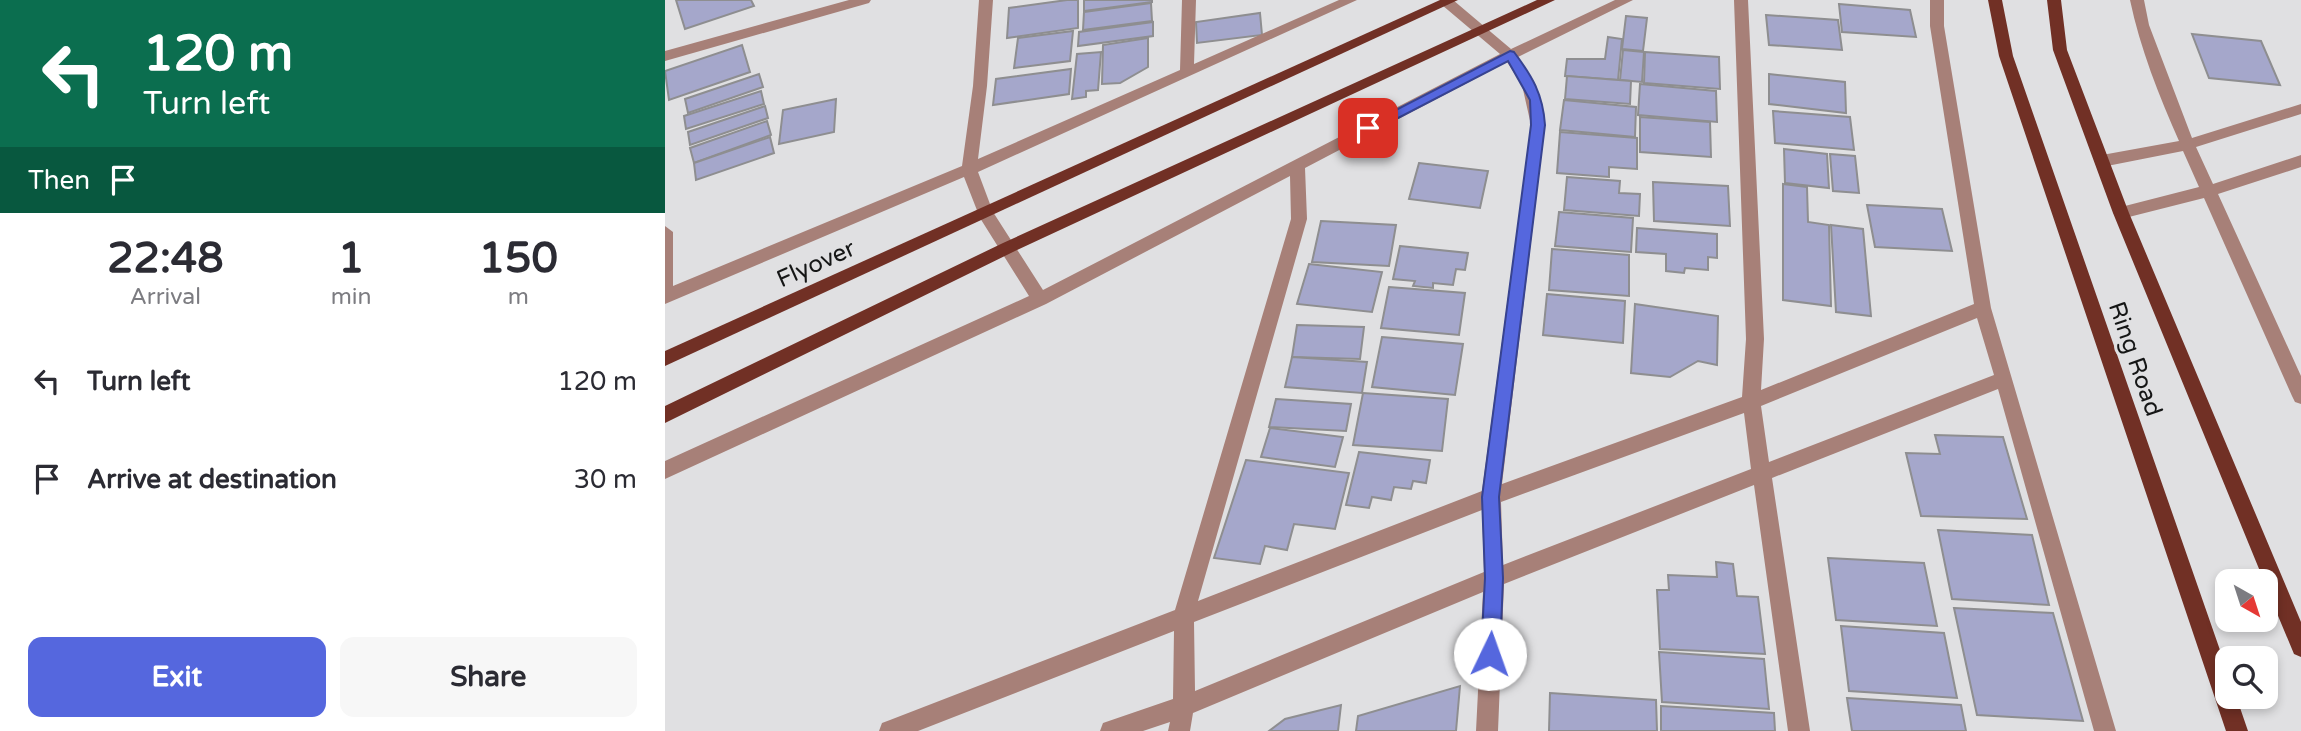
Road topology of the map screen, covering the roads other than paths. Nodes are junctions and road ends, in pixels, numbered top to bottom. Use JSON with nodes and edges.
{"nodes":[{"id":1,"x":864,"y":0,"type":"edge"},
{"id":2,"x":986,"y":0,"type":"edge"},
{"id":3,"x":1189,"y":0,"type":"edge"},
{"id":4,"x":1350,"y":0,"type":"edge"},
{"id":5,"x":1548,"y":0,"type":"edge"},
{"id":6,"x":1626,"y":0,"type":"edge"},
{"id":7,"x":1741,"y":0,"type":"edge"},
{"id":8,"x":1937,"y":0,"type":"edge"},
{"id":9,"x":1995,"y":0,"type":"edge"},
{"id":10,"x":2054,"y":0,"type":"edge"},
{"id":11,"x":2137,"y":0,"type":"edge"},
{"id":12,"x":1449,"y":1,"type":"edge"},
{"id":13,"x":1483,"y":30,"type":"junction"},
{"id":14,"x":665,"y":55,"type":"edge"},
{"id":15,"x":1510,"y":55,"type":"junction"},
{"id":16,"x":1187,"y":74,"type":"junction"},
{"id":17,"x":2301,"y":109,"type":"edge"},
{"id":18,"x":2189,"y":144,"type":"junction"},
{"id":19,"x":2102,"y":161,"type":"junction"},
{"id":20,"x":2301,"y":161,"type":"edge"},
{"id":21,"x":1297,"y":164,"type":"junction"},
{"id":22,"x":969,"y":169,"type":"junction"},
{"id":23,"x":2208,"y":191,"type":"junction"},
{"id":24,"x":2121,"y":213,"type":"junction"},
{"id":25,"x":986,"y":214,"type":"junction"},
{"id":26,"x":665,"y":232,"type":"edge"},
{"id":27,"x":1009,"y":247,"type":"junction"},
{"id":28,"x":665,"y":297,"type":"edge"},
{"id":29,"x":1040,"y":299,"type":"junction"},
{"id":30,"x":1983,"y":308,"type":"junction"},
{"id":31,"x":665,"y":359,"type":"edge"},
{"id":32,"x":2004,"y":379,"type":"junction"},
{"id":33,"x":2301,"y":396,"type":"edge"},
{"id":34,"x":1751,"y":402,"type":"junction"},
{"id":35,"x":665,"y":415,"type":"edge"},
{"id":36,"x":665,"y":470,"type":"edge"},
{"id":37,"x":1762,"y":475,"type":"junction"},
{"id":38,"x":1490,"y":497,"type":"junction"},
{"id":39,"x":1494,"y":578,"type":"junction"},
{"id":40,"x":1184,"y":615,"type":"junction"},
{"id":41,"x":2301,"y":647,"type":"edge"},
{"id":42,"x":1184,"y":706,"type":"junction"},
{"id":43,"x":890,"y":731,"type":"edge"},
{"id":44,"x":1111,"y":731,"type":"edge"},
{"id":45,"x":1179,"y":731,"type":"edge"},
{"id":46,"x":1487,"y":731,"type":"edge"},
{"id":47,"x":1799,"y":731,"type":"edge"},
{"id":48,"x":2105,"y":731,"type":"edge"},
{"id":49,"x":2237,"y":731,"type":"edge"}],
"edges":[{"from":1,"to":14,"type":"street"},
{"from":2,"to":22,"type":"street"},
{"from":3,"to":16,"type":"street"},
{"from":4,"to":16,"type":"street"},
{"from":5,"to":13,"type":"main road"},
{"from":6,"to":15,"type":"street"},
{"from":7,"to":34,"type":"street"},
{"from":8,"to":30,"type":"street"},
{"from":9,"to":49,"type":"main road","name":"Ring Road"},
{"from":10,"to":19,"type":"main road","name":"Ring Road"},
{"from":11,"to":18,"type":"street"},
{"from":12,"to":13,"type":"street"},
{"from":12,"to":25,"type":"main road","name":"Flyover"},
{"from":13,"to":15,"type":"street"},
{"from":13,"to":27,"type":"main road"},
{"from":15,"to":21,"type":"street"},
{"from":15,"to":38,"type":"street"},
{"from":16,"to":22,"type":"street"},
{"from":17,"to":18,"type":"street"},
{"from":18,"to":19,"type":"street"},
{"from":18,"to":23,"type":"street"},
{"from":19,"to":24,"type":"main road","name":"Ring Road"},
{"from":20,"to":23,"type":"street"},
{"from":21,"to":29,"type":"street"},
{"from":21,"to":40,"type":"street"},
{"from":22,"to":25,"type":"street"},
{"from":22,"to":28,"type":"street"},
{"from":23,"to":24,"type":"street"},
{"from":23,"to":33,"type":"street"},
{"from":24,"to":41,"type":"main road","name":"Ring Road"},
{"from":25,"to":27,"type":"street"},
{"from":25,"to":31,"type":"main road","name":"Flyover"},
{"from":26,"to":28,"type":"street"},
{"from":27,"to":29,"type":"street"},
{"from":27,"to":35,"type":"main road"},
{"from":29,"to":36,"type":"street"},
{"from":30,"to":32,"type":"street"},
{"from":30,"to":34,"type":"street"},
{"from":32,"to":37,"type":"street"},
{"from":32,"to":48,"type":"street"},
{"from":34,"to":37,"type":"street"},
{"from":34,"to":38,"type":"street"},
{"from":37,"to":39,"type":"street"},
{"from":37,"to":47,"type":"street"},
{"from":38,"to":39,"type":"street"},
{"from":38,"to":40,"type":"street"},
{"from":39,"to":42,"type":"street"},
{"from":39,"to":46,"type":"street"},
{"from":40,"to":42,"type":"street"},
{"from":40,"to":43,"type":"street"},
{"from":42,"to":44,"type":"street"},
{"from":42,"to":45,"type":"street"}]}
